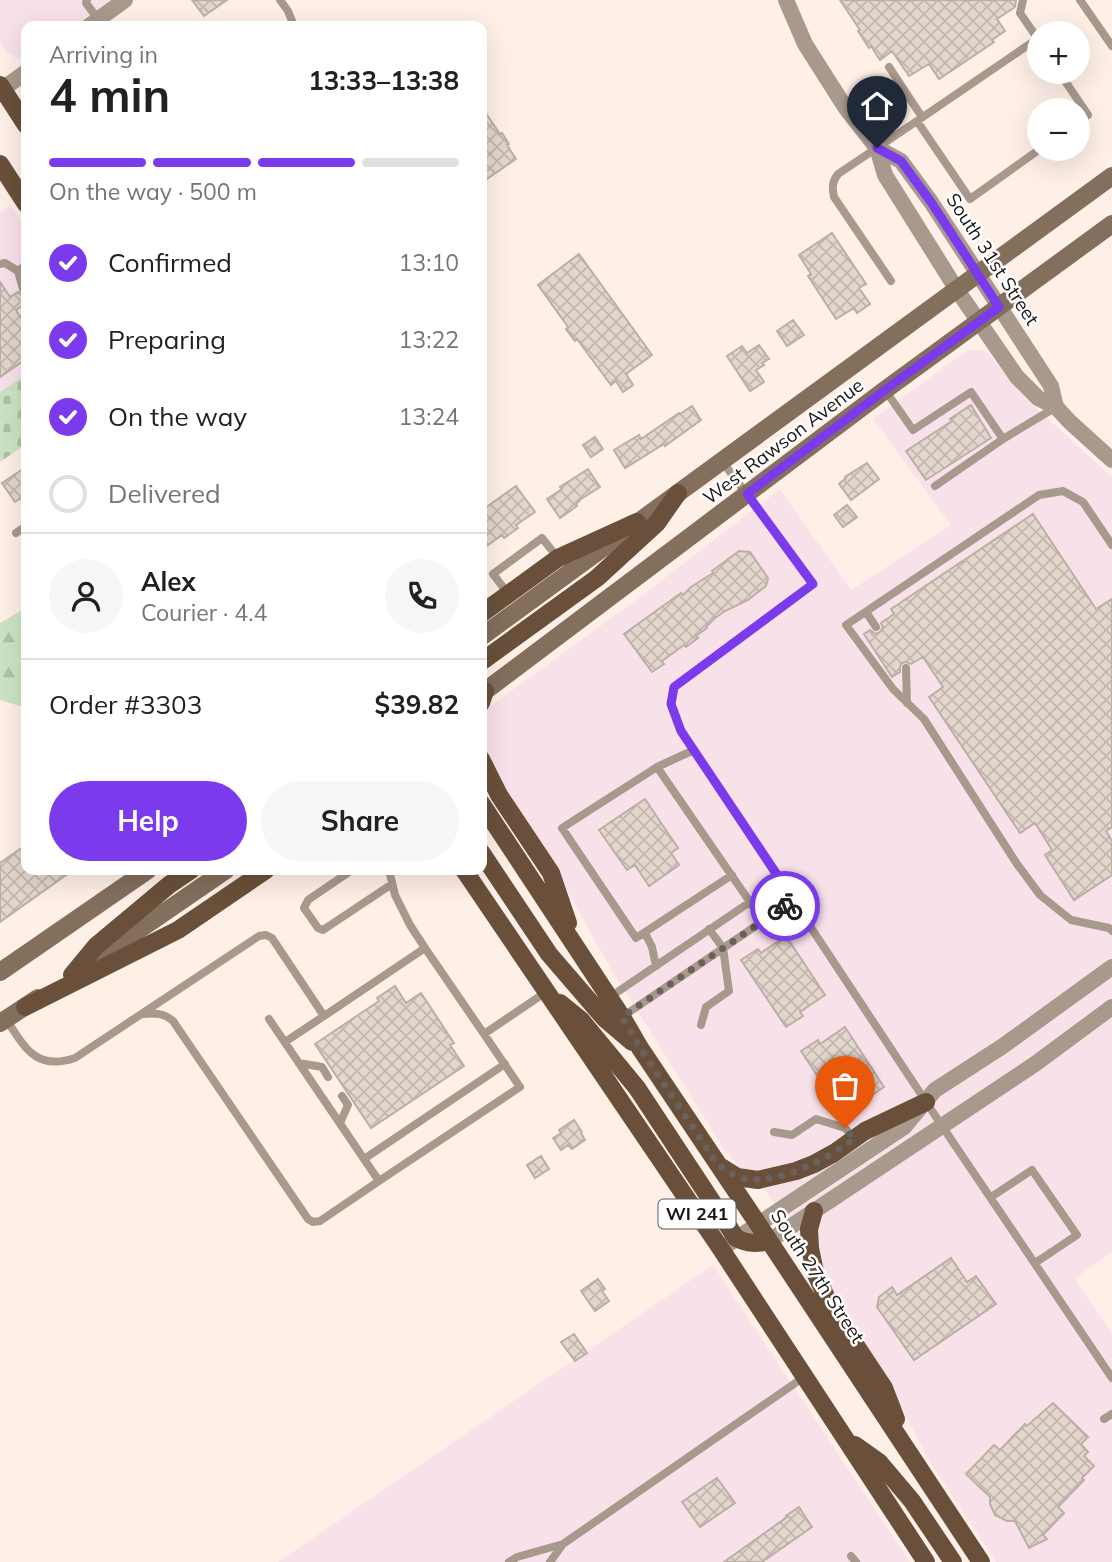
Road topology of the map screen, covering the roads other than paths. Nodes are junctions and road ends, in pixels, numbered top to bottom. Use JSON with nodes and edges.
{"nodes":[{"id":1,"x":87,"y":0,"type":"edge"},
{"id":2,"x":125,"y":0,"type":"edge"},
{"id":3,"x":280,"y":0,"type":"edge"},
{"id":4,"x":786,"y":0,"type":"edge"},
{"id":5,"x":1023,"y":0,"type":"edge"},
{"id":6,"x":1080,"y":0,"type":"edge"},
{"id":7,"x":92,"y":21,"type":"edge"},
{"id":8,"x":96,"y":21,"type":"edge"},
{"id":9,"x":292,"y":21,"type":"edge"},
{"id":10,"x":1027,"y":24,"type":"edge"},
{"id":11,"x":1112,"y":46,"type":"edge"},
{"id":12,"x":1027,"y":47,"type":"edge"},
{"id":13,"x":889,"y":67,"type":"dead end"},
{"id":14,"x":21,"y":75,"type":"edge"},
{"id":15,"x":1,"y":88,"type":"edge"},
{"id":16,"x":21,"y":118,"type":"edge"},
{"id":17,"x":920,"y":119,"type":"junction"},
{"id":18,"x":877,"y":148,"type":"junction"},
{"id":19,"x":1027,"y":158,"type":"edge"},
{"id":20,"x":0,"y":164,"type":"edge"},
{"id":21,"x":1112,"y":176,"type":"edge"},
{"id":22,"x":21,"y":196,"type":"edge"},
{"id":23,"x":1112,"y":224,"type":"edge"},
{"id":24,"x":0,"y":264,"type":"edge"},
{"id":25,"x":21,"y":268,"type":"edge"},
{"id":26,"x":978,"y":274,"type":"junction"},
{"id":27,"x":891,"y":281,"type":"dead end"},
{"id":28,"x":957,"y":289,"type":"junction"},
{"id":29,"x":999,"y":307,"type":"junction"},
{"id":30,"x":979,"y":321,"type":"junction"},
{"id":31,"x":885,"y":390,"type":"junction"},
{"id":32,"x":1056,"y":408,"type":"junction"},
{"id":33,"x":1003,"y":439,"type":"junction"},
{"id":34,"x":1112,"y":460,"type":"edge"},
{"id":35,"x":722,"y":461,"type":"junction"},
{"id":36,"x":935,"y":486,"type":"dead end"},
{"id":37,"x":678,"y":493,"type":"junction"},
{"id":38,"x":747,"y":494,"type":"junction"},
{"id":39,"x":637,"y":522,"type":"junction"},
{"id":40,"x":21,"y":530,"type":"edge"},
{"id":41,"x":16,"y":533,"type":"dead end"},
{"id":42,"x":1112,"y":545,"type":"edge"},
{"id":43,"x":558,"y":558,"type":"junction"},
{"id":44,"x":514,"y":602,"type":"junction"},
{"id":45,"x":487,"y":612,"type":"edge"},
{"id":46,"x":866,"y":612,"type":"junction"},
{"id":47,"x":876,"y":626,"type":"dead end"},
{"id":48,"x":487,"y":631,"type":"edge"},
{"id":49,"x":487,"y":658,"type":"edge"},
{"id":50,"x":906,"y":668,"type":"dead end"},
{"id":51,"x":487,"y":693,"type":"edge"},
{"id":52,"x":907,"y":703,"type":"junction"},
{"id":53,"x":694,"y":750,"type":"junction"},
{"id":54,"x":657,"y":767,"type":"junction"},
{"id":55,"x":487,"y":771,"type":"edge"},
{"id":56,"x":487,"y":812,"type":"edge"},
{"id":57,"x":487,"y":861,"type":"edge"},
{"id":58,"x":141,"y":875,"type":"edge"},
{"id":59,"x":184,"y":875,"type":"edge"},
{"id":60,"x":219,"y":875,"type":"edge"},
{"id":61,"x":259,"y":875,"type":"edge"},
{"id":62,"x":345,"y":875,"type":"edge"},
{"id":63,"x":392,"y":875,"type":"edge"},
{"id":64,"x":467,"y":875,"type":"edge"},
{"id":65,"x":732,"y":875,"type":"junction"},
{"id":66,"x":781,"y":880,"type":"junction"},
{"id":67,"x":392,"y":884,"type":"junction"},
{"id":68,"x":794,"y":900,"type":"junction"},
{"id":69,"x":749,"y":902,"type":"junction"},
{"id":70,"x":763,"y":921,"type":"junction"},
{"id":71,"x":1111,"y":927,"type":"edge"},
{"id":72,"x":709,"y":929,"type":"junction"},
{"id":73,"x":645,"y":933,"type":"junction"},
{"id":74,"x":425,"y":948,"type":"junction"},
{"id":75,"x":723,"y":948,"type":"junction"},
{"id":76,"x":578,"y":949,"type":"junction"},
{"id":77,"x":656,"y":966,"type":"junction"},
{"id":78,"x":1112,"y":967,"type":"edge"},
{"id":79,"x":0,"y":972,"type":"edge"},
{"id":80,"x":72,"y":975,"type":"junction"},
{"id":81,"x":546,"y":992,"type":"junction"},
{"id":82,"x":610,"y":997,"type":"junction"},
{"id":83,"x":25,"y":1007,"type":"junction"},
{"id":84,"x":1112,"y":1007,"type":"edge"},
{"id":85,"x":142,"y":1014,"type":"junction"},
{"id":86,"x":324,"y":1016,"type":"junction"},
{"id":87,"x":622,"y":1017,"type":"junction"},
{"id":88,"x":269,"y":1019,"type":"dead end"},
{"id":89,"x":3,"y":1021,"type":"edge"},
{"id":90,"x":701,"y":1025,"type":"dead end"},
{"id":91,"x":484,"y":1034,"type":"junction"},
{"id":92,"x":285,"y":1042,"type":"junction"},
{"id":93,"x":640,"y":1048,"type":"junction"},
{"id":94,"x":299,"y":1063,"type":"junction"},
{"id":95,"x":505,"y":1064,"type":"junction"},
{"id":96,"x":328,"y":1077,"type":"dead end"},
{"id":97,"x":342,"y":1096,"type":"dead end"},
{"id":98,"x":926,"y":1102,"type":"junction"},
{"id":99,"x":340,"y":1123,"type":"junction"},
{"id":100,"x":942,"y":1126,"type":"junction"},
{"id":101,"x":774,"y":1132,"type":"dead end"},
{"id":102,"x":854,"y":1139,"type":"junction"},
{"id":103,"x":364,"y":1159,"type":"junction"},
{"id":104,"x":718,"y":1165,"type":"junction"},
{"id":105,"x":379,"y":1181,"type":"junction"},
{"id":106,"x":990,"y":1197,"type":"junction"},
{"id":107,"x":814,"y":1211,"type":"junction"},
{"id":108,"x":758,"y":1224,"type":"junction"},
{"id":109,"x":736,"y":1238,"type":"junction"},
{"id":110,"x":769,"y":1241,"type":"junction"},
{"id":111,"x":721,"y":1249,"type":"junction"},
{"id":112,"x":1035,"y":1263,"type":"junction"},
{"id":113,"x":804,"y":1377,"type":"junction"},
{"id":114,"x":1112,"y":1378,"type":"edge"},
{"id":115,"x":1112,"y":1414,"type":"edge"},
{"id":116,"x":1104,"y":1419,"type":"dead end"},
{"id":117,"x":847,"y":1439,"type":"junction"},
{"id":118,"x":910,"y":1455,"type":"junction"},
{"id":119,"x":563,"y":1544,"type":"junction"},
{"id":120,"x":509,"y":1562,"type":"edge"},
{"id":121,"x":550,"y":1562,"type":"edge"},
{"id":122,"x":926,"y":1562,"type":"edge"},
{"id":123,"x":953,"y":1562,"type":"edge"},
{"id":124,"x":981,"y":1562,"type":"edge"}],
"edges":[{"from":1,"to":7,"type":"lane"},
{"from":2,"to":8,"type":"street"},
{"from":3,"to":9,"type":"lane"},
{"from":4,"to":18,"type":"street","name":"South 31st Street"},
{"from":5,"to":10,"type":"lane"},
{"from":6,"to":11,"type":"lane"},
{"from":12,"to":17,"type":"lane"},
{"from":13,"to":17,"type":"lane"},
{"from":14,"to":15,"type":"street"},
{"from":15,"to":16,"type":"main road"},
{"from":17,"to":18,"type":"lane"},
{"from":17,"to":19,"type":"lane"},
{"from":18,"to":26,"type":"street","name":"South 31st Street"},
{"from":18,"to":27,"type":"lane"},
{"from":18,"to":28,"type":"street","name":"South 31st Street"},
{"from":20,"to":22,"type":"main road"},
{"from":21,"to":26,"type":"main road","name":"West Rawson Avenue"},
{"from":23,"to":29,"type":"main road","name":"West Rawson Avenue"},
{"from":24,"to":25,"type":"lane"},
{"from":26,"to":28,"type":"main road","name":"West Rawson Avenue"},
{"from":26,"to":29,"type":"street","name":"South 31st Street"},
{"from":28,"to":30,"type":"street","name":"South 31st Street"},
{"from":28,"to":35,"type":"main road","name":"West Rawson Avenue"},
{"from":29,"to":30,"type":"main road","name":"West Rawson Avenue"},
{"from":29,"to":32,"type":"street","name":"South 31st Street"},
{"from":30,"to":31,"type":"main road","name":"West Rawson Avenue"},
{"from":30,"to":32,"type":"street","name":"South 31st Street"},
{"from":31,"to":33,"type":"lane"},
{"from":31,"to":38,"type":"main road","name":"West Rawson Avenue"},
{"from":32,"to":33,"type":"lane"},
{"from":32,"to":34,"type":"street","name":"South 31st Street"},
{"from":33,"to":36,"type":"lane"},
{"from":35,"to":37,"type":"main road","name":"West Rawson Avenue"},
{"from":35,"to":38,"type":"lane"},
{"from":37,"to":39,"type":"main road","name":"West Rawson Avenue"},
{"from":37,"to":49,"type":"main road"},
{"from":38,"to":51,"type":"main road","name":"West Rawson Avenue"},
{"from":38,"to":53,"type":"lane"},
{"from":39,"to":43,"type":"main road"},
{"from":39,"to":44,"type":"main road","name":"West Rawson Avenue"},
{"from":40,"to":41,"type":"lane"},
{"from":42,"to":46,"type":"lane"},
{"from":43,"to":44,"type":"main road"},
{"from":43,"to":44,"type":"lane"},
{"from":44,"to":45,"type":"main road"},
{"from":44,"to":48,"type":"main road","name":"West Rawson Avenue"},
{"from":46,"to":47,"type":"lane"},
{"from":46,"to":52,"type":"lane"},
{"from":50,"to":52,"type":"lane"},
{"from":52,"to":71,"type":"lane"},
{"from":53,"to":54,"type":"lane"},
{"from":53,"to":66,"type":"lane"},
{"from":54,"to":65,"type":"lane"},
{"from":54,"to":73,"type":"lane"},
{"from":55,"to":76,"type":"main road"},
{"from":56,"to":76,"type":"main road","name":"South 27th Street","number":"WI 241"},
{"from":57,"to":93,"type":"main road"},
{"from":58,"to":79,"type":"main road"},
{"from":59,"to":80,"type":"main road"},
{"from":60,"to":80,"type":"main road"},
{"from":61,"to":83,"type":"main road"},
{"from":62,"to":67,"type":"lane"},
{"from":63,"to":67,"type":"lane"},
{"from":64,"to":81,"type":"main road","number":"WI 241"},
{"from":65,"to":69,"type":"lane"},
{"from":65,"to":73,"type":"lane"},
{"from":66,"to":68,"type":"lane"},
{"from":66,"to":69,"type":"lane"},
{"from":67,"to":74,"type":"lane"},
{"from":68,"to":70,"type":"lane"},
{"from":68,"to":98,"type":"lane"},
{"from":69,"to":70,"type":"lane"},
{"from":69,"to":72,"type":"lane"},
{"from":70,"to":75,"type":"lane"},
{"from":72,"to":75,"type":"lane"},
{"from":72,"to":77,"type":"lane"},
{"from":73,"to":77,"type":"lane"},
{"from":74,"to":86,"type":"lane"},
{"from":74,"to":91,"type":"lane"},
{"from":75,"to":87,"type":"lane"},
{"from":75,"to":90,"type":"lane"},
{"from":76,"to":82,"type":"main road","name":"South 27th Street","number":"WI 241"},
{"from":77,"to":82,"type":"lane"},
{"from":78,"to":98,"type":"street"},
{"from":80,"to":83,"type":"main road"},
{"from":81,"to":91,"type":"lane"},
{"from":81,"to":109,"type":"main road"},
{"from":81,"to":111,"type":"main road","number":"WI 241"},
{"from":82,"to":87,"type":"main road","name":"South 27th Street","number":"WI 241"},
{"from":83,"to":89,"type":"main road"},
{"from":84,"to":100,"type":"street"},
{"from":85,"to":86,"type":"lane"},
{"from":85,"to":89,"type":"lane"},
{"from":85,"to":105,"type":"lane"},
{"from":86,"to":92,"type":"lane"},
{"from":87,"to":93,"type":"main road","name":"South 27th Street","number":"WI 241"},
{"from":88,"to":92,"type":"lane"},
{"from":91,"to":95,"type":"lane"},
{"from":92,"to":94,"type":"lane"},
{"from":93,"to":104,"type":"main road","name":"South 27th Street","number":"WI 241"},
{"from":94,"to":96,"type":"lane"},
{"from":94,"to":99,"type":"lane"},
{"from":95,"to":103,"type":"lane"},
{"from":95,"to":105,"type":"lane"},
{"from":97,"to":99,"type":"lane"},
{"from":98,"to":100,"type":"lane"},
{"from":98,"to":102,"type":"main road"},
{"from":98,"to":108,"type":"street"},
{"from":99,"to":103,"type":"lane"},
{"from":100,"to":106,"type":"lane"},
{"from":100,"to":107,"type":"street"},
{"from":101,"to":102,"type":"lane"},
{"from":102,"to":104,"type":"main road"},
{"from":103,"to":105,"type":"lane"},
{"from":104,"to":108,"type":"main road","name":"South 27th Street","number":"WI 241"},
{"from":106,"to":112,"type":"lane"},
{"from":106,"to":112,"type":"lane"},
{"from":107,"to":110,"type":"street"},
{"from":107,"to":118,"type":"main road"},
{"from":108,"to":109,"type":"street"},
{"from":108,"to":110,"type":"main road","name":"South 27th Street","number":"WI 241"},
{"from":109,"to":110,"type":"main road"},
{"from":109,"to":111,"type":"street"},
{"from":110,"to":118,"type":"main road","name":"South 27th Street","number":"WI 241"},
{"from":111,"to":113,"type":"main road","number":"WI 241"},
{"from":112,"to":114,"type":"lane"},
{"from":113,"to":117,"type":"main road","number":"WI 241"},
{"from":113,"to":119,"type":"lane"},
{"from":115,"to":116,"type":"lane"},
{"from":117,"to":122,"type":"main road","number":"WI 241"},
{"from":117,"to":123,"type":"main road"},
{"from":118,"to":124,"type":"main road","name":"South 27th Street","number":"WI 241"},
{"from":119,"to":120,"type":"lane"},
{"from":119,"to":121,"type":"lane"}]}
